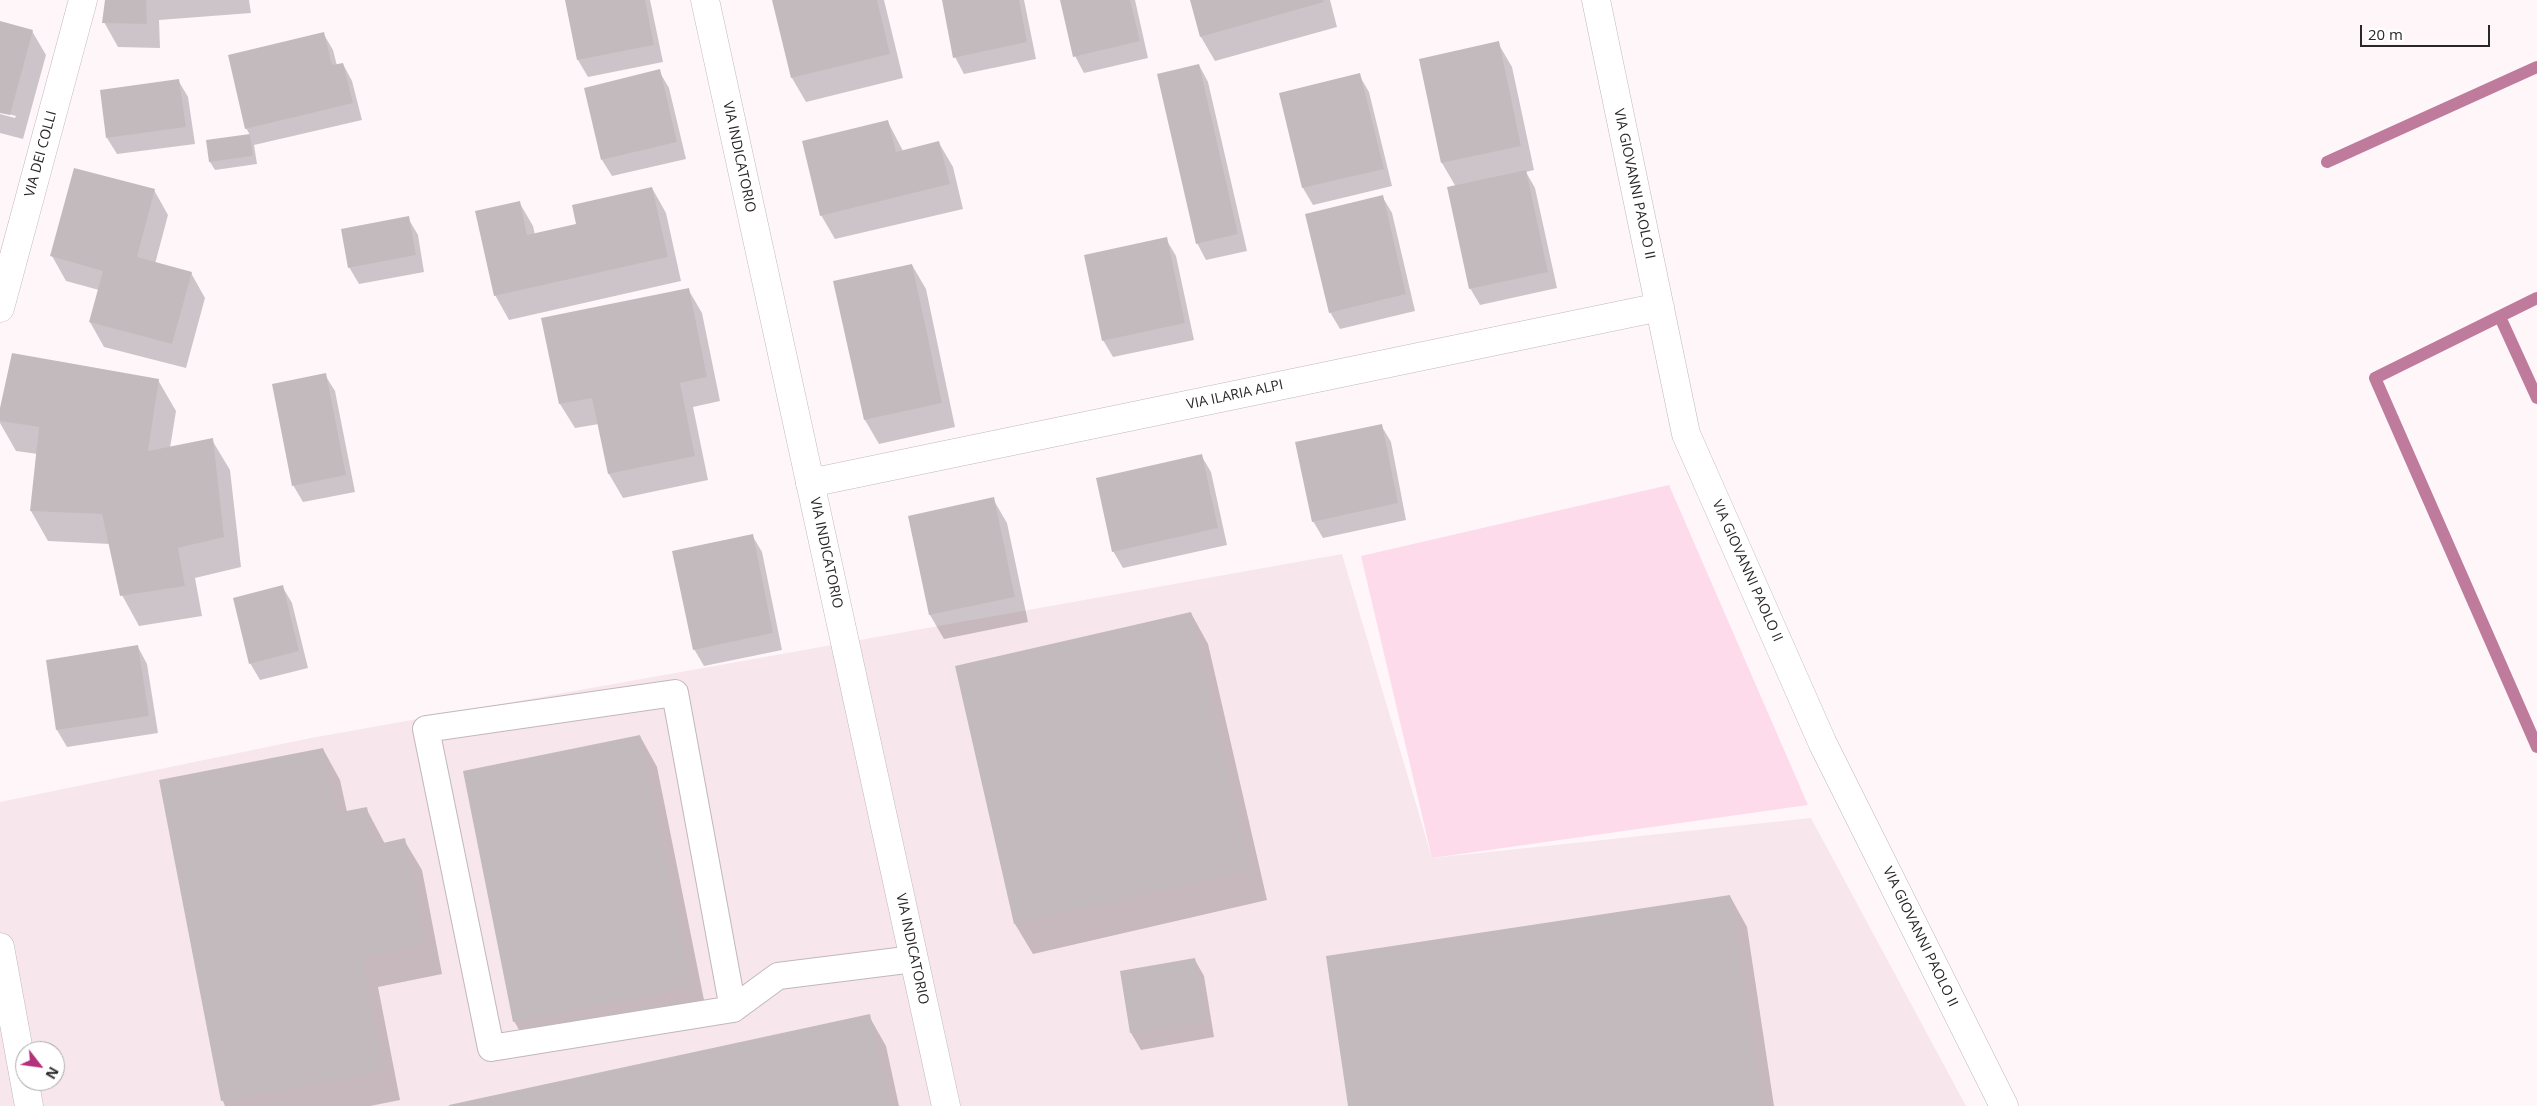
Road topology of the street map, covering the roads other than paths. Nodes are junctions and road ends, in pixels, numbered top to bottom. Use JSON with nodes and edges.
{"nodes":[{"id":1,"x":83,"y":0,"type":"edge"},
{"id":2,"x":705,"y":0,"type":"edge"},
{"id":3,"x":1596,"y":0,"type":"edge"},
{"id":4,"x":1660,"y":307,"type":"junction"},
{"id":5,"x":0,"y":308,"type":"edge"},
{"id":6,"x":810,"y":483,"type":"junction"},
{"id":7,"x":0,"y":947,"type":"edge"},
{"id":8,"x":914,"y":960,"type":"junction"},
{"id":9,"x":733,"y":1009,"type":"junction"},
{"id":10,"x":29,"y":1106,"type":"edge"},
{"id":11,"x":946,"y":1106,"type":"edge"},
{"id":12,"x":2004,"y":1106,"type":"edge"}],
"edges":[{"from":1,"to":5,"type":"street","name":"VIA DEI COLLI"},
{"from":2,"to":6,"type":"street","name":"VIA INDICATORIO"},
{"from":3,"to":4,"type":"street","name":"VIA GIOVANNI PAOLO II"},
{"from":4,"to":6,"type":"street","name":"VIA ILARIA ALPI"},
{"from":4,"to":12,"type":"street","name":"VIA GIOVANNI PAOLO II"},
{"from":6,"to":8,"type":"street","name":"VIA INDICATORIO"},
{"from":7,"to":10,"type":"street"},
{"from":8,"to":9,"type":"lane"},
{"from":8,"to":11,"type":"street","name":"VIA INDICATORIO"},
{"from":9,"to":9,"type":"lane"}]}
